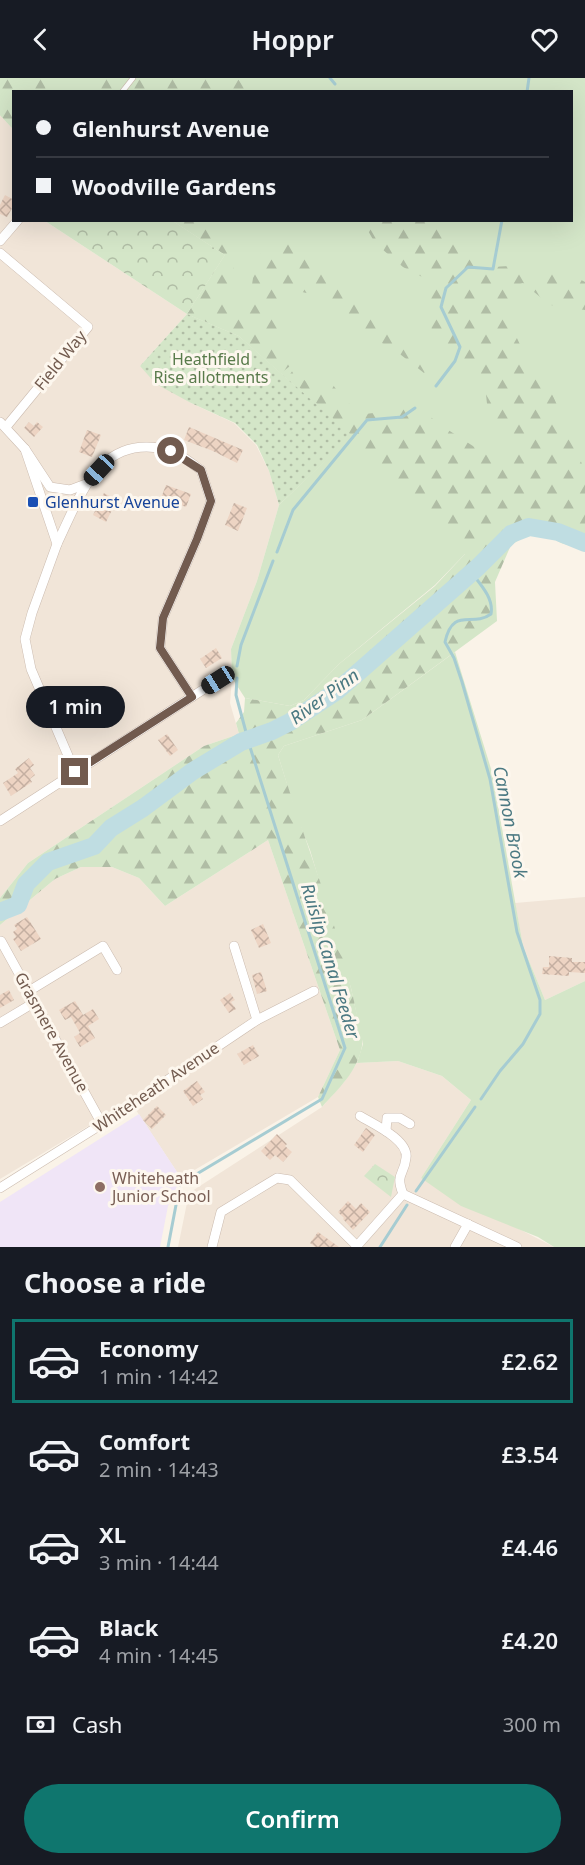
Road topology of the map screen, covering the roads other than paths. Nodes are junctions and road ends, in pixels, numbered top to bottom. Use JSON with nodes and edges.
{"nodes":[{"id":1,"x":133,"y":78,"type":"edge"},
{"id":2,"x":124,"y":90,"type":"edge"},
{"id":3,"x":16,"y":222,"type":"edge"},
{"id":4,"x":1,"y":237,"type":"edge"},
{"id":5,"x":0,"y":253,"type":"edge"},
{"id":6,"x":3,"y":424,"type":"edge"},
{"id":7,"x":25,"y":449,"type":"junction"},
{"id":8,"x":86,"y":484,"type":"junction"},
{"id":9,"x":57,"y":544,"type":"junction"},
{"id":10,"x":218,"y":680,"type":"dead end"},
{"id":11,"x":192,"y":697,"type":"junction"},
{"id":12,"x":75,"y":772,"type":"junction"},
{"id":13,"x":0,"y":821,"type":"edge"},
{"id":14,"x":1,"y":941,"type":"edge"},
{"id":15,"x":234,"y":946,"type":"dead end"},
{"id":16,"x":117,"y":970,"type":"dead end"},
{"id":17,"x":29,"y":991,"type":"junction"},
{"id":18,"x":314,"y":991,"type":"dead end"},
{"id":19,"x":35,"y":1002,"type":"junction"},
{"id":20,"x":257,"y":1020,"type":"junction"},
{"id":21,"x":0,"y":1023,"type":"edge"},
{"id":22,"x":360,"y":1116,"type":"dead end"},
{"id":23,"x":102,"y":1124,"type":"junction"},
{"id":24,"x":410,"y":1124,"type":"dead end"},
{"id":25,"x":386,"y":1131,"type":"junction"},
{"id":26,"x":0,"y":1188,"type":"edge"},
{"id":27,"x":404,"y":1194,"type":"junction"},
{"id":28,"x":468,"y":1224,"type":"junction"},
{"id":29,"x":357,"y":1246,"type":"edge"},
{"id":30,"x":212,"y":1247,"type":"edge"},
{"id":31,"x":455,"y":1247,"type":"edge"},
{"id":32,"x":517,"y":1247,"type":"edge"}],
"edges":[{"from":1,"to":2,"type":"lane"},
{"from":3,"to":4,"type":"street"},
{"from":5,"to":6,"type":"street","name":"Field Way"},
{"from":6,"to":7,"type":"street","name":"Field Way"},
{"from":7,"to":8,"type":"street"},
{"from":7,"to":9,"type":"street"},
{"from":8,"to":9,"type":"street"},
{"from":8,"to":11,"type":"street"},
{"from":9,"to":12,"type":"street"},
{"from":10,"to":11,"type":"street"},
{"from":11,"to":12,"type":"street"},
{"from":12,"to":13,"type":"street"},
{"from":14,"to":17,"type":"street","name":"Grasmere Avenue"},
{"from":15,"to":20,"type":"street"},
{"from":16,"to":17,"type":"street"},
{"from":17,"to":19,"type":"street","name":"Grasmere Avenue"},
{"from":18,"to":20,"type":"street","name":"Whiteheath Avenue"},
{"from":19,"to":21,"type":"street"},
{"from":19,"to":23,"type":"street","name":"Grasmere Avenue"},
{"from":20,"to":23,"type":"street","name":"Whiteheath Avenue"},
{"from":22,"to":25,"type":"street"},
{"from":23,"to":26,"type":"street","name":"Whiteheath Avenue"},
{"from":24,"to":25,"type":"street"},
{"from":25,"to":27,"type":"street"},
{"from":27,"to":28,"type":"street"},
{"from":27,"to":29,"type":"street"},
{"from":28,"to":31,"type":"street"},
{"from":28,"to":32,"type":"street"},
{"from":29,"to":30,"type":"street"}]}
